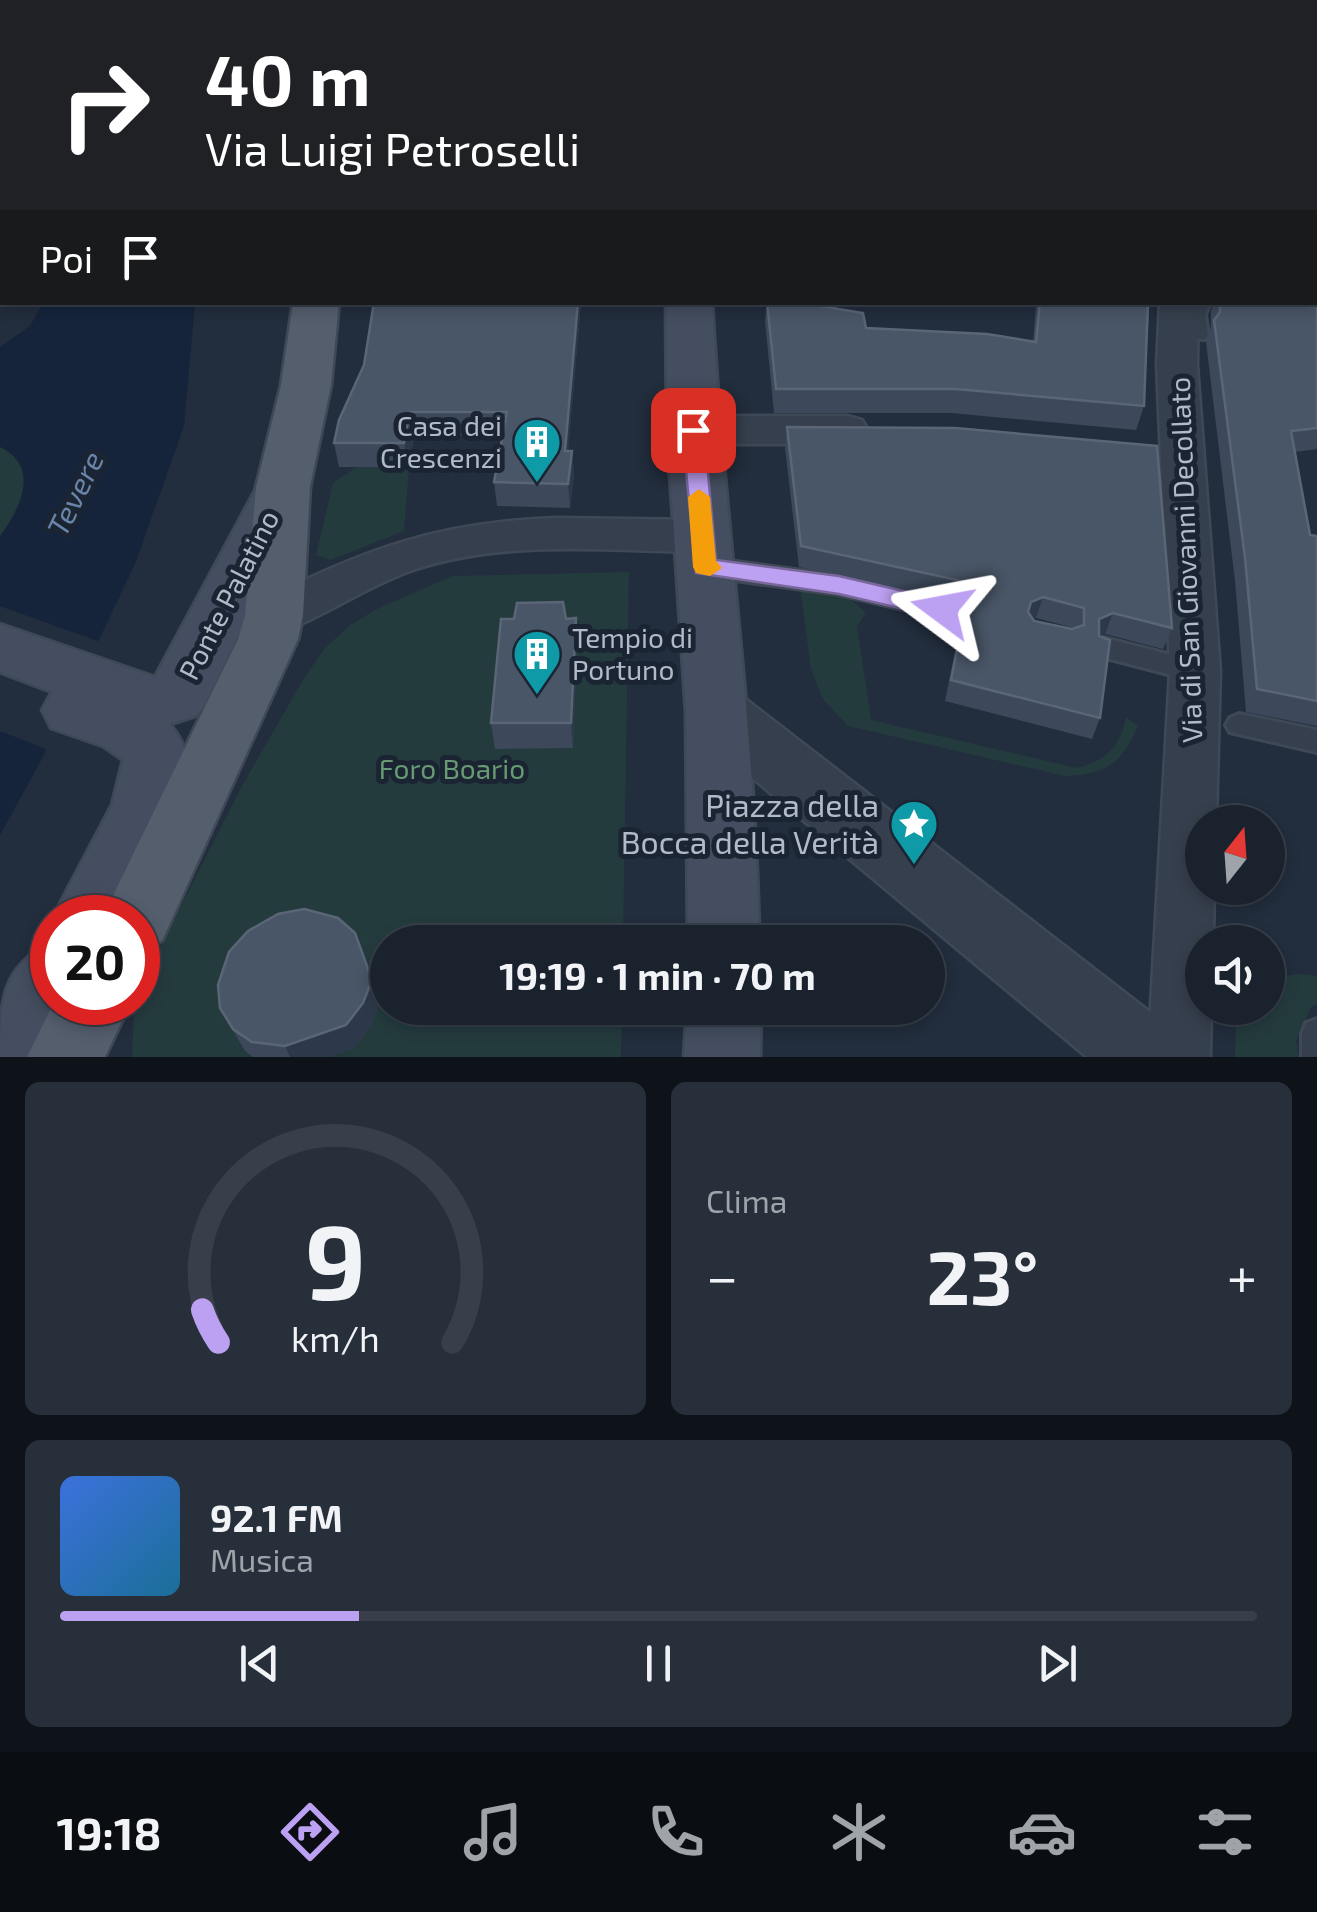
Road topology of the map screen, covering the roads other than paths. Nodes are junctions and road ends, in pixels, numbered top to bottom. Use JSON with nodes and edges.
{"nodes":[{"id":1,"x":316,"y":305,"type":"edge"},
{"id":2,"x":688,"y":305,"type":"edge"},
{"id":3,"x":1189,"y":319,"type":"edge"},
{"id":4,"x":693,"y":430,"type":"junction"},
{"id":5,"x":881,"y":430,"type":"edge"},
{"id":6,"x":283,"y":487,"type":"junction"},
{"id":7,"x":704,"y":552,"type":"junction"},
{"id":8,"x":963,"y":614,"type":"edge"},
{"id":9,"x":274,"y":616,"type":"junction"},
{"id":10,"x":0,"y":647,"type":"edge"},
{"id":11,"x":1104,"y":648,"type":"edge"},
{"id":12,"x":1195,"y":670,"type":"junction"},
{"id":13,"x":0,"y":682,"type":"edge"},
{"id":14,"x":717,"y":712,"type":"junction"},
{"id":15,"x":128,"y":714,"type":"junction"},
{"id":16,"x":1239,"y":725,"type":"dead end"},
{"id":17,"x":1317,"y":741,"type":"edge"},
{"id":18,"x":98,"y":895,"type":"edge"},
{"id":19,"x":147,"y":895,"type":"edge"},
{"id":20,"x":723,"y":925,"type":"edge"},
{"id":21,"x":73,"y":1025,"type":"edge"},
{"id":22,"x":723,"y":1025,"type":"edge"},
{"id":23,"x":1317,"y":1034,"type":"edge"},
{"id":24,"x":8,"y":1057,"type":"edge"},
{"id":25,"x":722,"y":1057,"type":"edge"},
{"id":26,"x":1146,"y":1057,"type":"edge"},
{"id":27,"x":1179,"y":1057,"type":"edge"},
{"id":28,"x":1317,"y":1057,"type":"edge"}],
"edges":[{"from":1,"to":6,"type":"main road"},
{"from":2,"to":4,"type":"main road"},
{"from":3,"to":12,"type":"street","name":"Via di San Giovanni Decollato"},
{"from":4,"to":5,"type":"street"},
{"from":4,"to":7,"type":"main road"},
{"from":6,"to":9,"type":"main road"},
{"from":6,"to":15,"type":"main road","name":"Ponte Palatino"},
{"from":7,"to":8,"type":"lane"},
{"from":7,"to":9,"type":"street"},
{"from":7,"to":14,"type":"main road"},
{"from":9,"to":19,"type":"main road"},
{"from":10,"to":15,"type":"main road","name":"Ponte Palatino"},
{"from":11,"to":12,"type":"lane"},
{"from":12,"to":27,"type":"street","name":"Via di San Giovanni Decollato"},
{"from":13,"to":15,"type":"main road","name":"Ponte Palatino"},
{"from":14,"to":20,"type":"main road"},
{"from":14,"to":26,"type":"street"},
{"from":15,"to":18,"type":"main road","name":"Ponte Palatino"},
{"from":16,"to":17,"type":"lane"},
{"from":21,"to":24,"type":"main road"},
{"from":22,"to":25,"type":"main road"},
{"from":23,"to":28,"type":"lane"}]}
